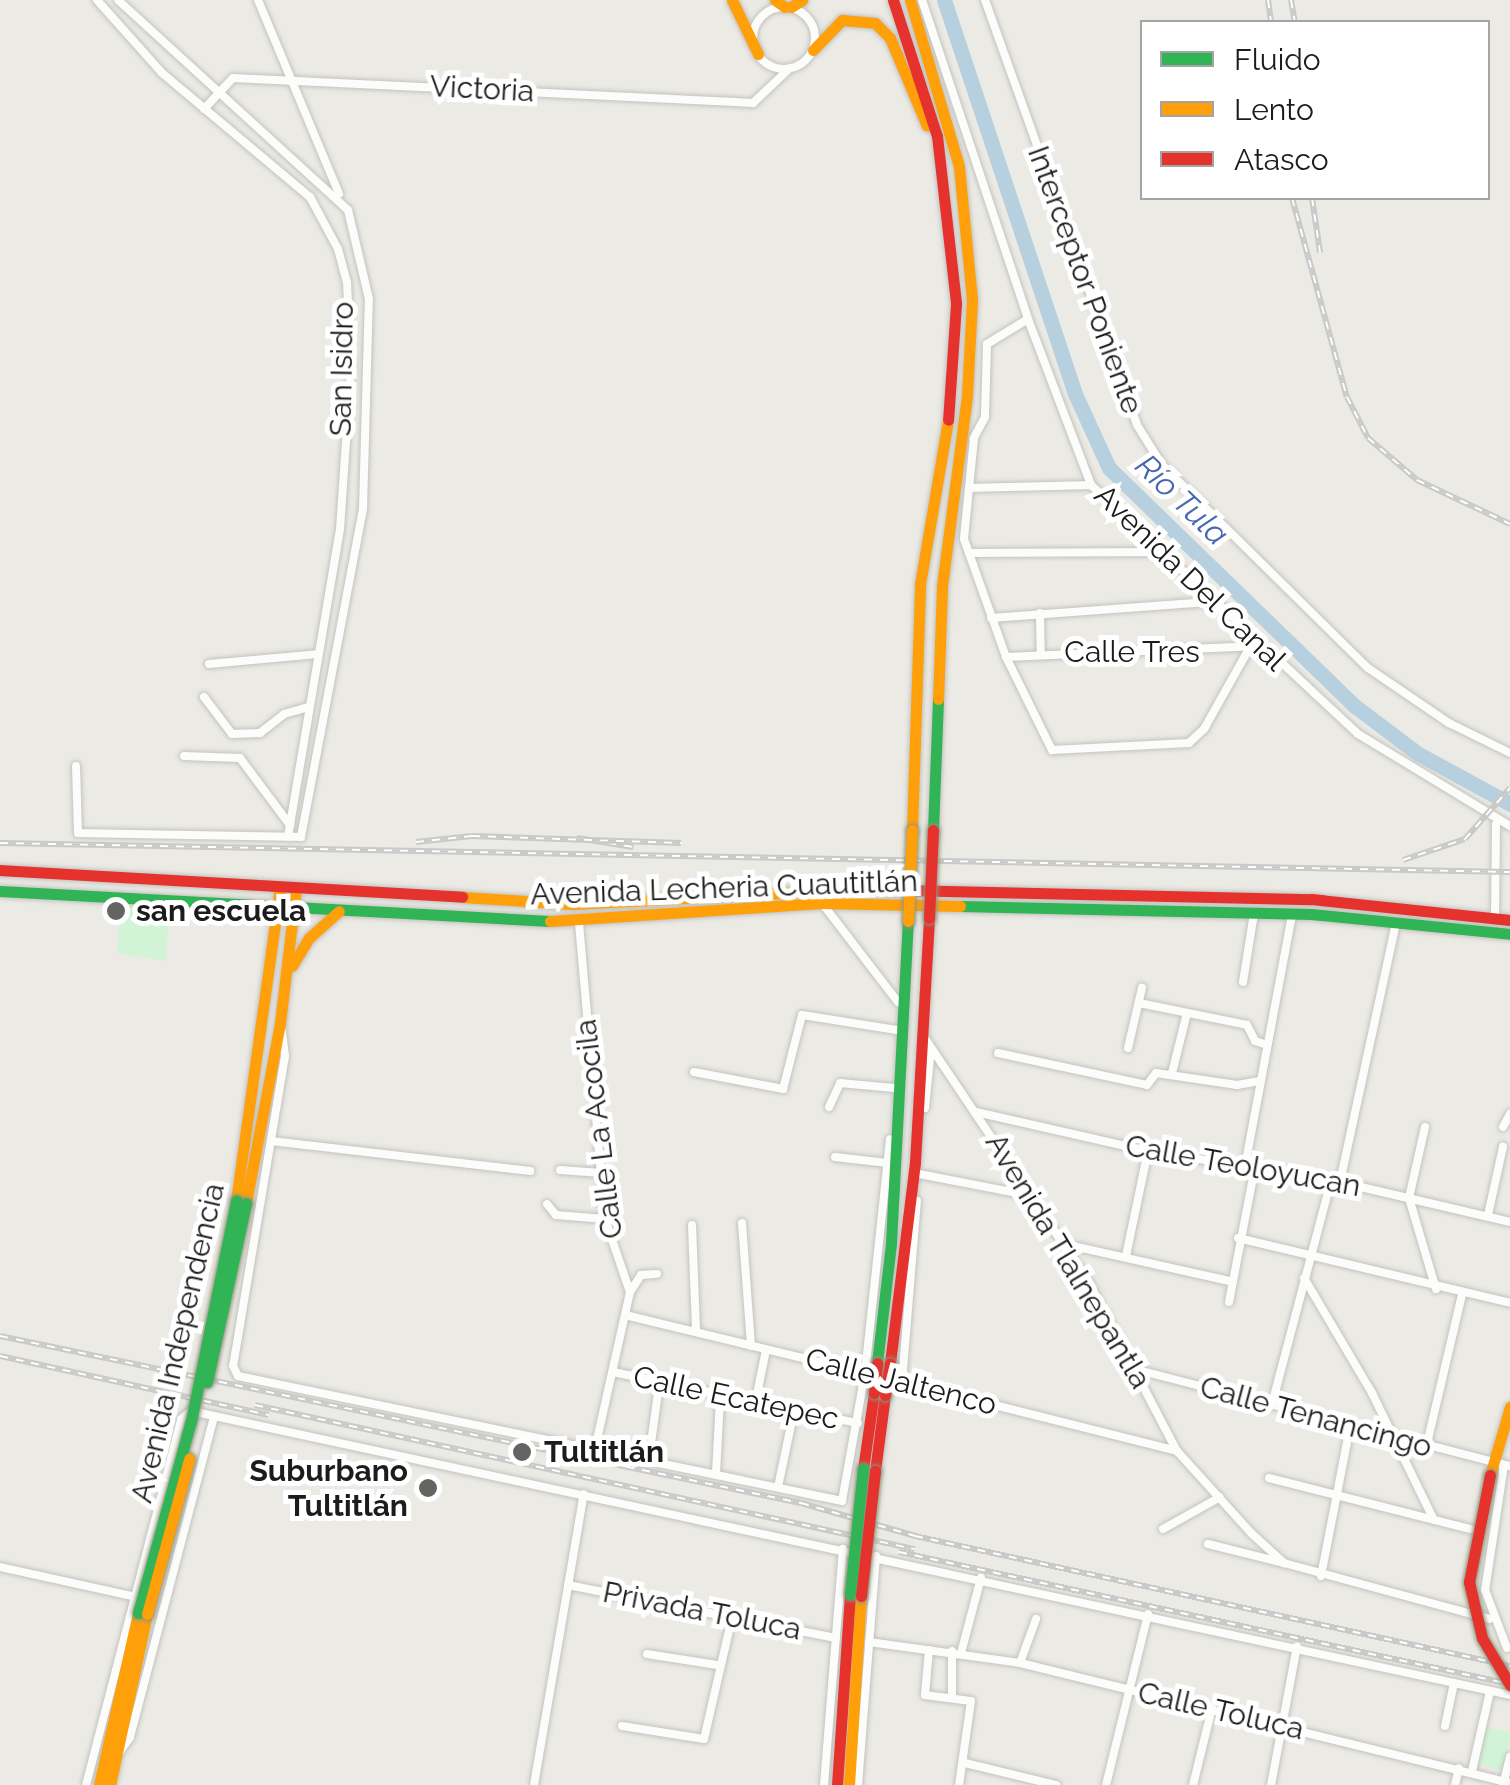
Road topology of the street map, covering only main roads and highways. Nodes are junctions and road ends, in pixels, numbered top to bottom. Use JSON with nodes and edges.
{"nodes":[{"id":1,"x":732,"y":0,"type":"edge"},
{"id":2,"x":893,"y":0,"type":"edge"},
{"id":3,"x":910,"y":0,"type":"edge"},
{"id":4,"x":812,"y":50,"type":"road end"},
{"id":5,"x":760,"y":57,"type":"road end"},
{"id":6,"x":952,"y":234,"type":"junction"},
{"id":7,"x":0,"y":870,"type":"edge"},
{"id":8,"x":280,"y":888,"type":"junction"},
{"id":9,"x":296,"y":889,"type":"junction"},
{"id":10,"x":0,"y":891,"type":"edge"},
{"id":11,"x":278,"y":908,"type":"junction"},
{"id":12,"x":295,"y":908,"type":"junction"},
{"id":13,"x":338,"y":911,"type":"junction"},
{"id":14,"x":1510,"y":920,"type":"edge"},
{"id":15,"x":1510,"y":934,"type":"edge"},
{"id":16,"x":288,"y":974,"type":"junction"},
{"id":17,"x":241,"y":1202,"type":"junction"},
{"id":18,"x":884,"y":1363,"type":"junction"},
{"id":19,"x":1510,"y":1407,"type":"edge"},
{"id":20,"x":1500,"y":1467,"type":"edge"},
{"id":21,"x":855,"y":1595,"type":"junction"},
{"id":22,"x":143,"y":1614,"type":"junction"},
{"id":23,"x":1510,"y":1685,"type":"edge"},
{"id":24,"x":99,"y":1785,"type":"edge"},
{"id":25,"x":110,"y":1785,"type":"edge"},
{"id":26,"x":837,"y":1785,"type":"edge"},
{"id":27,"x":849,"y":1785,"type":"edge"}],
"edges":[{"from":1,"to":5,"type":"main road"},
{"from":2,"to":6,"type":"main road"},
{"from":3,"to":18,"type":"main road","bridge":true},
{"from":4,"to":6,"type":"main road"},
{"from":6,"to":18,"type":"main road","bridge":true},
{"from":7,"to":8,"type":"main road","name":"Avenida Lecheria Cuautitlán"},
{"from":8,"to":9,"type":"main road","name":"Avenida Lecheria Cuautitlán"},
{"from":8,"to":11,"type":"main road"},
{"from":9,"to":12,"type":"main road"},
{"from":9,"to":14,"type":"main road","name":"Avenida Lecheria Cuautitlán"},
{"from":10,"to":11,"type":"main road","name":"Avenida Lecheria Cuautitlán"},
{"from":11,"to":12,"type":"main road","name":"Avenida Lecheria Cuautitlán"},
{"from":11,"to":17,"type":"main road","name":"Avenida Independencia"},
{"from":12,"to":13,"type":"main road","name":"Avenida Lecheria Cuautitlán"},
{"from":12,"to":16,"type":"main road","name":"Avenida Independencia"},
{"from":13,"to":15,"type":"main road","name":"Avenida Lecheria Cuautitlán"},
{"from":13,"to":16,"type":"main road"},
{"from":16,"to":17,"type":"main road","name":"Avenida Independencia"},
{"from":17,"to":22,"type":"main road","name":"Avenida Independencia","bridge":true},
{"from":18,"to":21,"type":"main road","bridge":true},
{"from":19,"to":20,"type":"main road"},
{"from":20,"to":23,"type":"main road","bridge":true},
{"from":21,"to":26,"type":"main road"},
{"from":21,"to":27,"type":"main road"},
{"from":22,"to":24,"type":"main road","name":"Avenida Independencia"},
{"from":22,"to":25,"type":"main road","name":"Avenida Independencia"}]}
